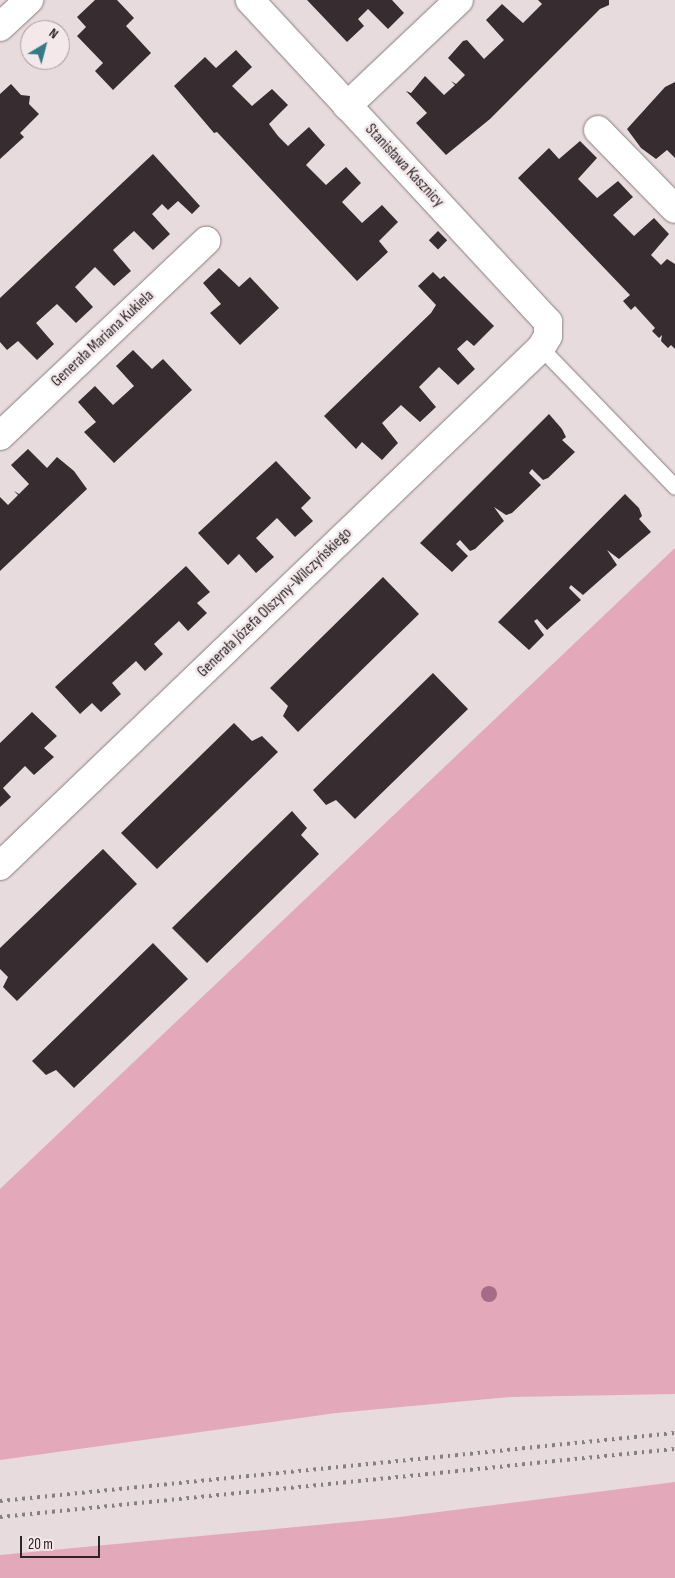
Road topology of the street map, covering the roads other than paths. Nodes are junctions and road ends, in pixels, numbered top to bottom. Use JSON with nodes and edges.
{"nodes":[{"id":1,"x":29,"y":0,"type":"edge"},
{"id":2,"x":250,"y":0,"type":"edge"},
{"id":3,"x":459,"y":0,"type":"edge"},
{"id":4,"x":0,"y":27,"type":"edge"},
{"id":5,"x":347,"y":106,"type":"junction"},
{"id":6,"x":598,"y":130,"type":"dead end"},
{"id":7,"x":675,"y":209,"type":"edge"},
{"id":8,"x":206,"y":242,"type":"dead end"},
{"id":9,"x":544,"y":342,"type":"junction"},
{"id":10,"x":0,"y":436,"type":"edge"},
{"id":11,"x":675,"y":487,"type":"edge"},
{"id":12,"x":0,"y":866,"type":"edge"}],
"edges":[{"from":1,"to":4,"type":"street"},
{"from":2,"to":5,"type":"street","name":"Stanisława Kasznicy"},
{"from":3,"to":5,"type":"street"},
{"from":5,"to":9,"type":"street","name":"Stanisława Kasznicy"},
{"from":6,"to":7,"type":"street"},
{"from":8,"to":10,"type":"street","name":"Generała Mariana Kukiela"},
{"from":9,"to":11,"type":"lane"},
{"from":9,"to":12,"type":"street","name":"Generała Józefa Olszyny-Wilczyńskiego"}]}
